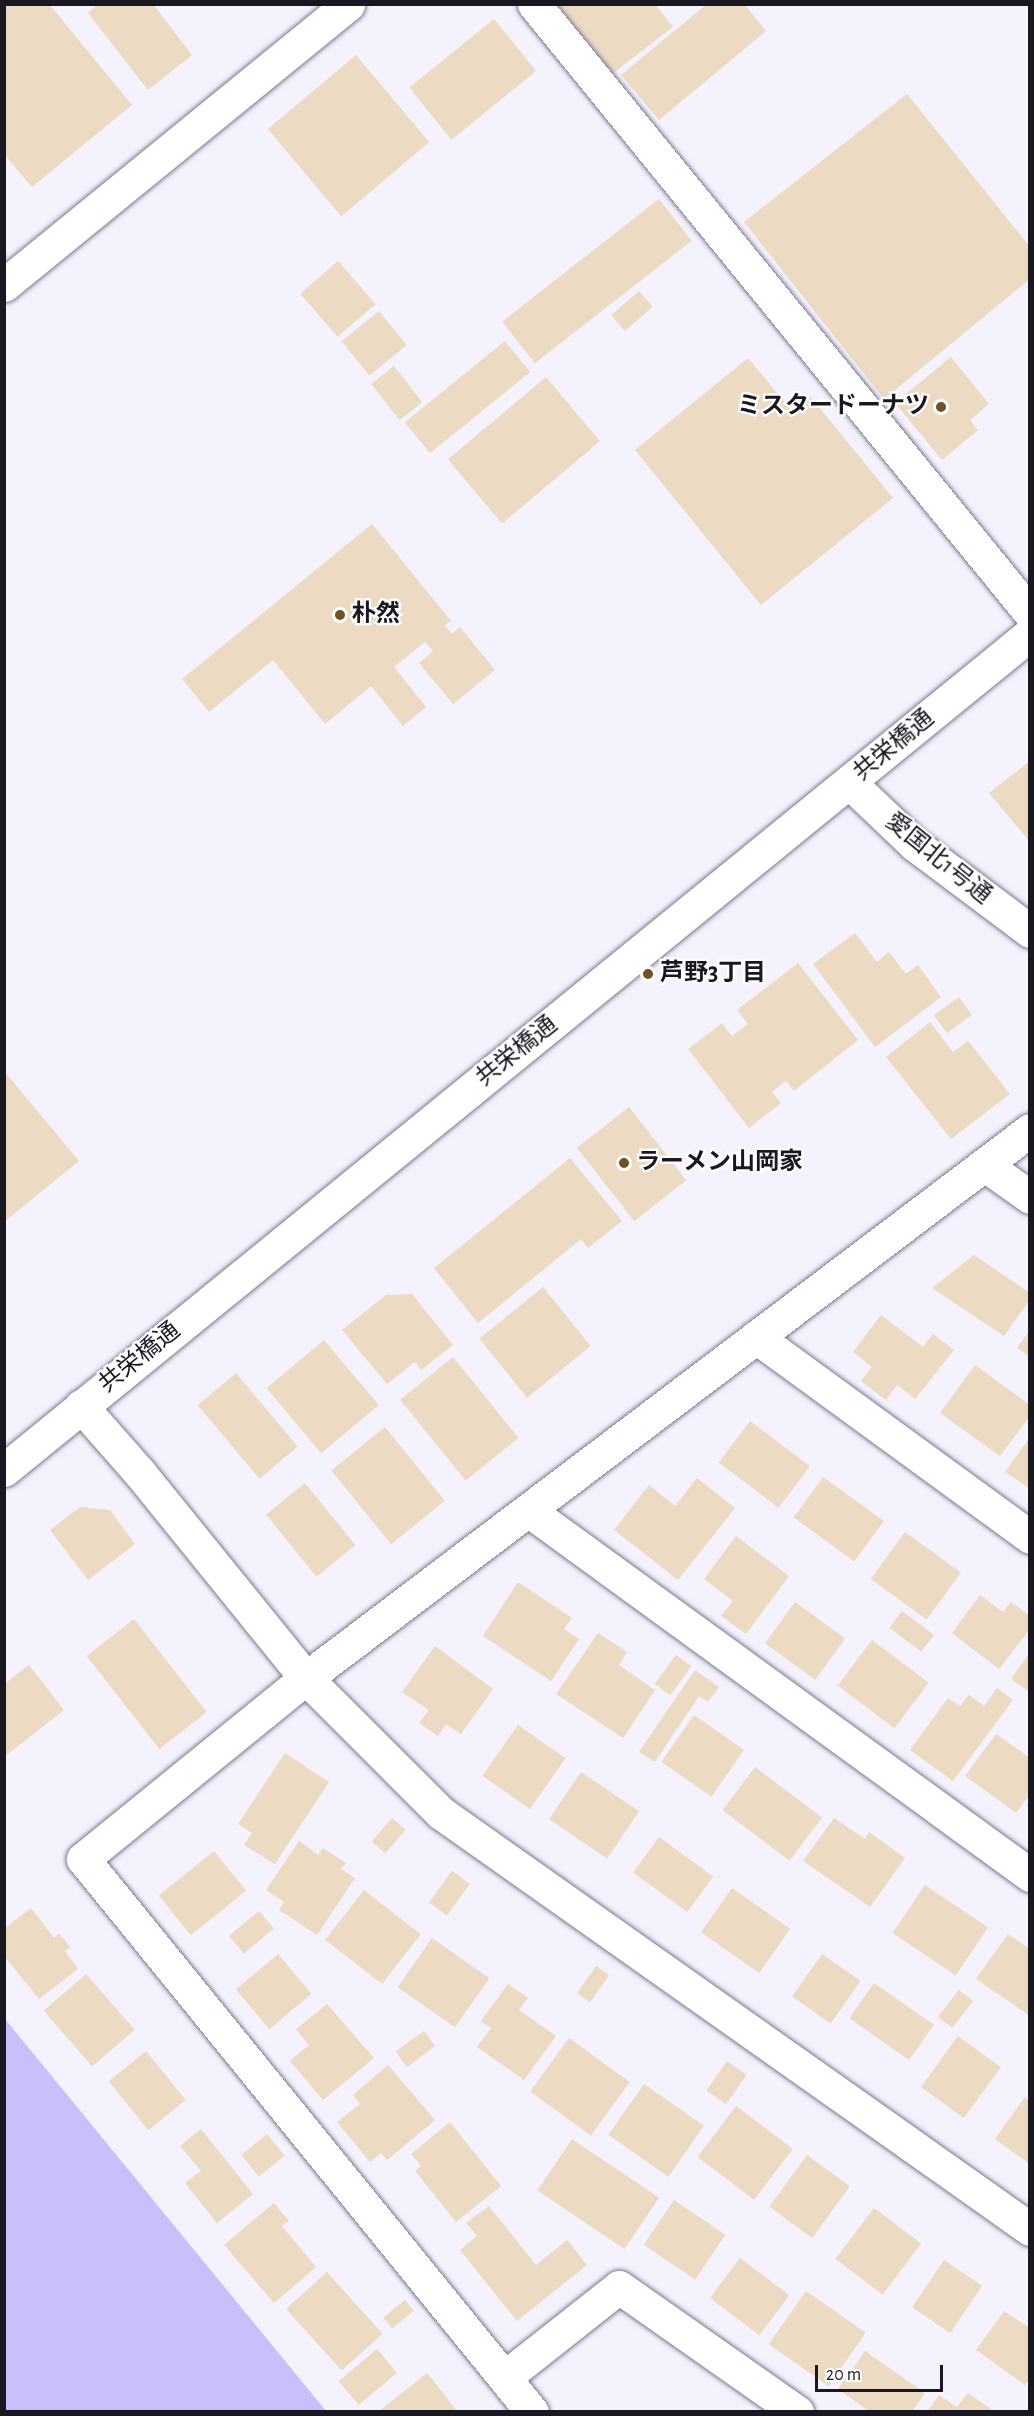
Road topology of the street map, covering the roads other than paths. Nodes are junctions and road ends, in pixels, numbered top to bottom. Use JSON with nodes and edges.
{"nodes":[{"id":1,"x":348,"y":4,"type":"edge"},
{"id":2,"x":534,"y":4,"type":"edge"},
{"id":3,"x":4,"y":285,"type":"edge"},
{"id":4,"x":1029,"y":613,"type":"edge"},
{"id":5,"x":1029,"y":634,"type":"edge"},
{"id":6,"x":850,"y":783,"type":"junction"},
{"id":7,"x":1029,"y":931,"type":"edge"},
{"id":8,"x":1029,"y":1130,"type":"edge"},
{"id":9,"x":985,"y":1165,"type":"junction"},
{"id":10,"x":1029,"y":1197,"type":"edge"},
{"id":11,"x":756,"y":1337,"type":"junction"},
{"id":12,"x":81,"y":1406,"type":"junction"},
{"id":13,"x":4,"y":1470,"type":"edge"},
{"id":14,"x":528,"y":1510,"type":"junction"},
{"id":15,"x":1029,"y":1537,"type":"edge"},
{"id":16,"x":306,"y":1678,"type":"junction"},
{"id":17,"x":1029,"y":1875,"type":"edge"},
{"id":18,"x":1029,"y":2229,"type":"edge"},
{"id":19,"x":505,"y":2377,"type":"junction"},
{"id":20,"x":532,"y":2412,"type":"edge"},
{"id":21,"x":797,"y":2412,"type":"edge"}],
"edges":[{"from":1,"to":3,"type":"street"},
{"from":2,"to":4,"type":"street"},
{"from":5,"to":6,"type":"street","name":"共栄橋通"},
{"from":6,"to":7,"type":"street","name":"愛国北1号通"},
{"from":6,"to":12,"type":"street","name":"共栄橋通"},
{"from":8,"to":9,"type":"street"},
{"from":9,"to":10,"type":"street"},
{"from":9,"to":11,"type":"street"},
{"from":11,"to":14,"type":"street"},
{"from":11,"to":15,"type":"street"},
{"from":12,"to":13,"type":"street","name":"共栄橋通"},
{"from":12,"to":16,"type":"street"},
{"from":14,"to":16,"type":"street"},
{"from":14,"to":17,"type":"street"},
{"from":16,"to":18,"type":"street"},
{"from":16,"to":19,"type":"street"},
{"from":19,"to":20,"type":"street"},
{"from":19,"to":21,"type":"street"}]}
